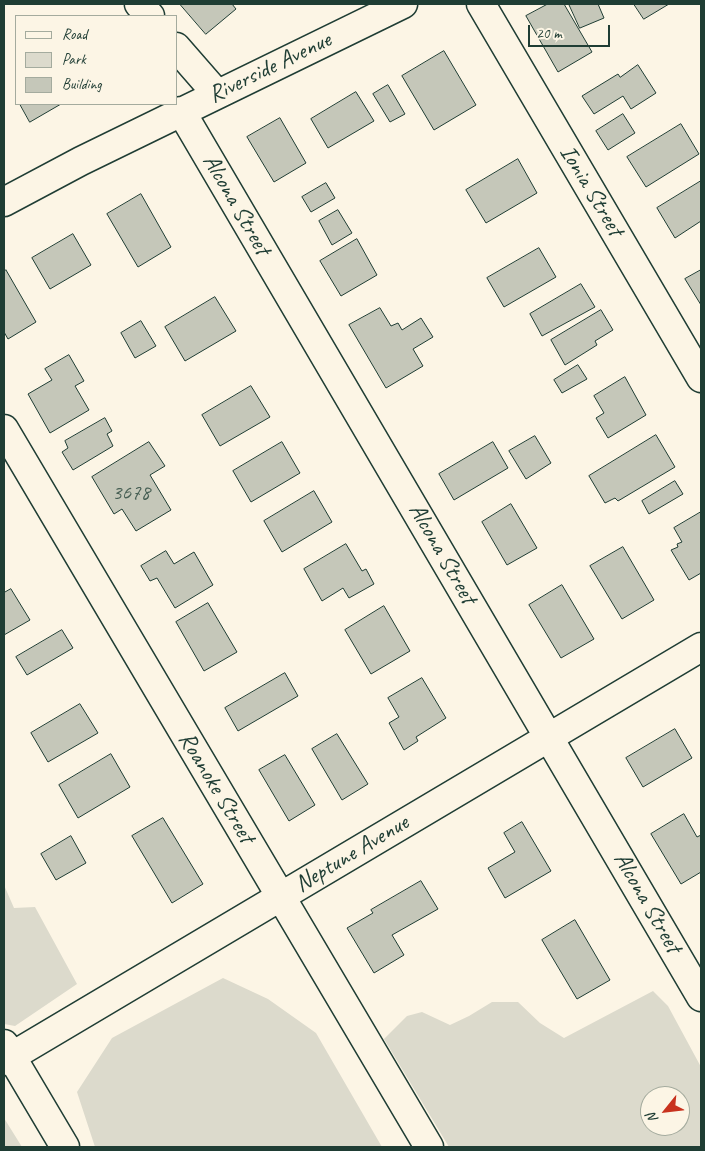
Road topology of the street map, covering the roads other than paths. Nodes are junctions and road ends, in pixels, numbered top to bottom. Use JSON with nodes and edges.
{"nodes":[{"id":1,"x":139,"y":4,"type":"edge"},
{"id":2,"x":403,"y":4,"type":"edge"},
{"id":3,"x":481,"y":4,"type":"edge"},
{"id":4,"x":149,"y":15,"type":"edge"},
{"id":5,"x":178,"y":49,"type":"edge"},
{"id":6,"x":217,"y":94,"type":"junction"},
{"id":7,"x":181,"y":111,"type":"junction"},
{"id":8,"x":4,"y":202,"type":"edge"},
{"id":9,"x":701,"y":378,"type":"edge"},
{"id":10,"x":4,"y":429,"type":"edge"},
{"id":11,"x":701,"y":647,"type":"edge"},
{"id":12,"x":550,"y":737,"type":"junction"},
{"id":13,"x":280,"y":896,"type":"junction"},
{"id":14,"x":701,"y":997,"type":"edge"},
{"id":15,"x":6,"y":1054,"type":"edge"},
{"id":16,"x":65,"y":1147,"type":"edge"},
{"id":17,"x":429,"y":1147,"type":"edge"}],
"edges":[{"from":1,"to":4,"type":"street"},
{"from":2,"to":6,"type":"street","name":"Riverside Avenue"},
{"from":3,"to":9,"type":"street","name":"Ionia Street"},
{"from":5,"to":6,"type":"street"},
{"from":6,"to":7,"type":"street","name":"Riverside Avenue"},
{"from":7,"to":8,"type":"street","name":"Riverside Avenue"},
{"from":7,"to":12,"type":"street","name":"Alcona Street"},
{"from":10,"to":13,"type":"street","name":"Roanoke Street"},
{"from":11,"to":12,"type":"street","name":"Neptune Avenue"},
{"from":12,"to":13,"type":"street","name":"Neptune Avenue"},
{"from":12,"to":14,"type":"street","name":"Alcona Street"},
{"from":13,"to":15,"type":"street","name":"Neptune Avenue"},
{"from":13,"to":17,"type":"street","name":"Roanoke Street"},
{"from":15,"to":16,"type":"street"}]}
